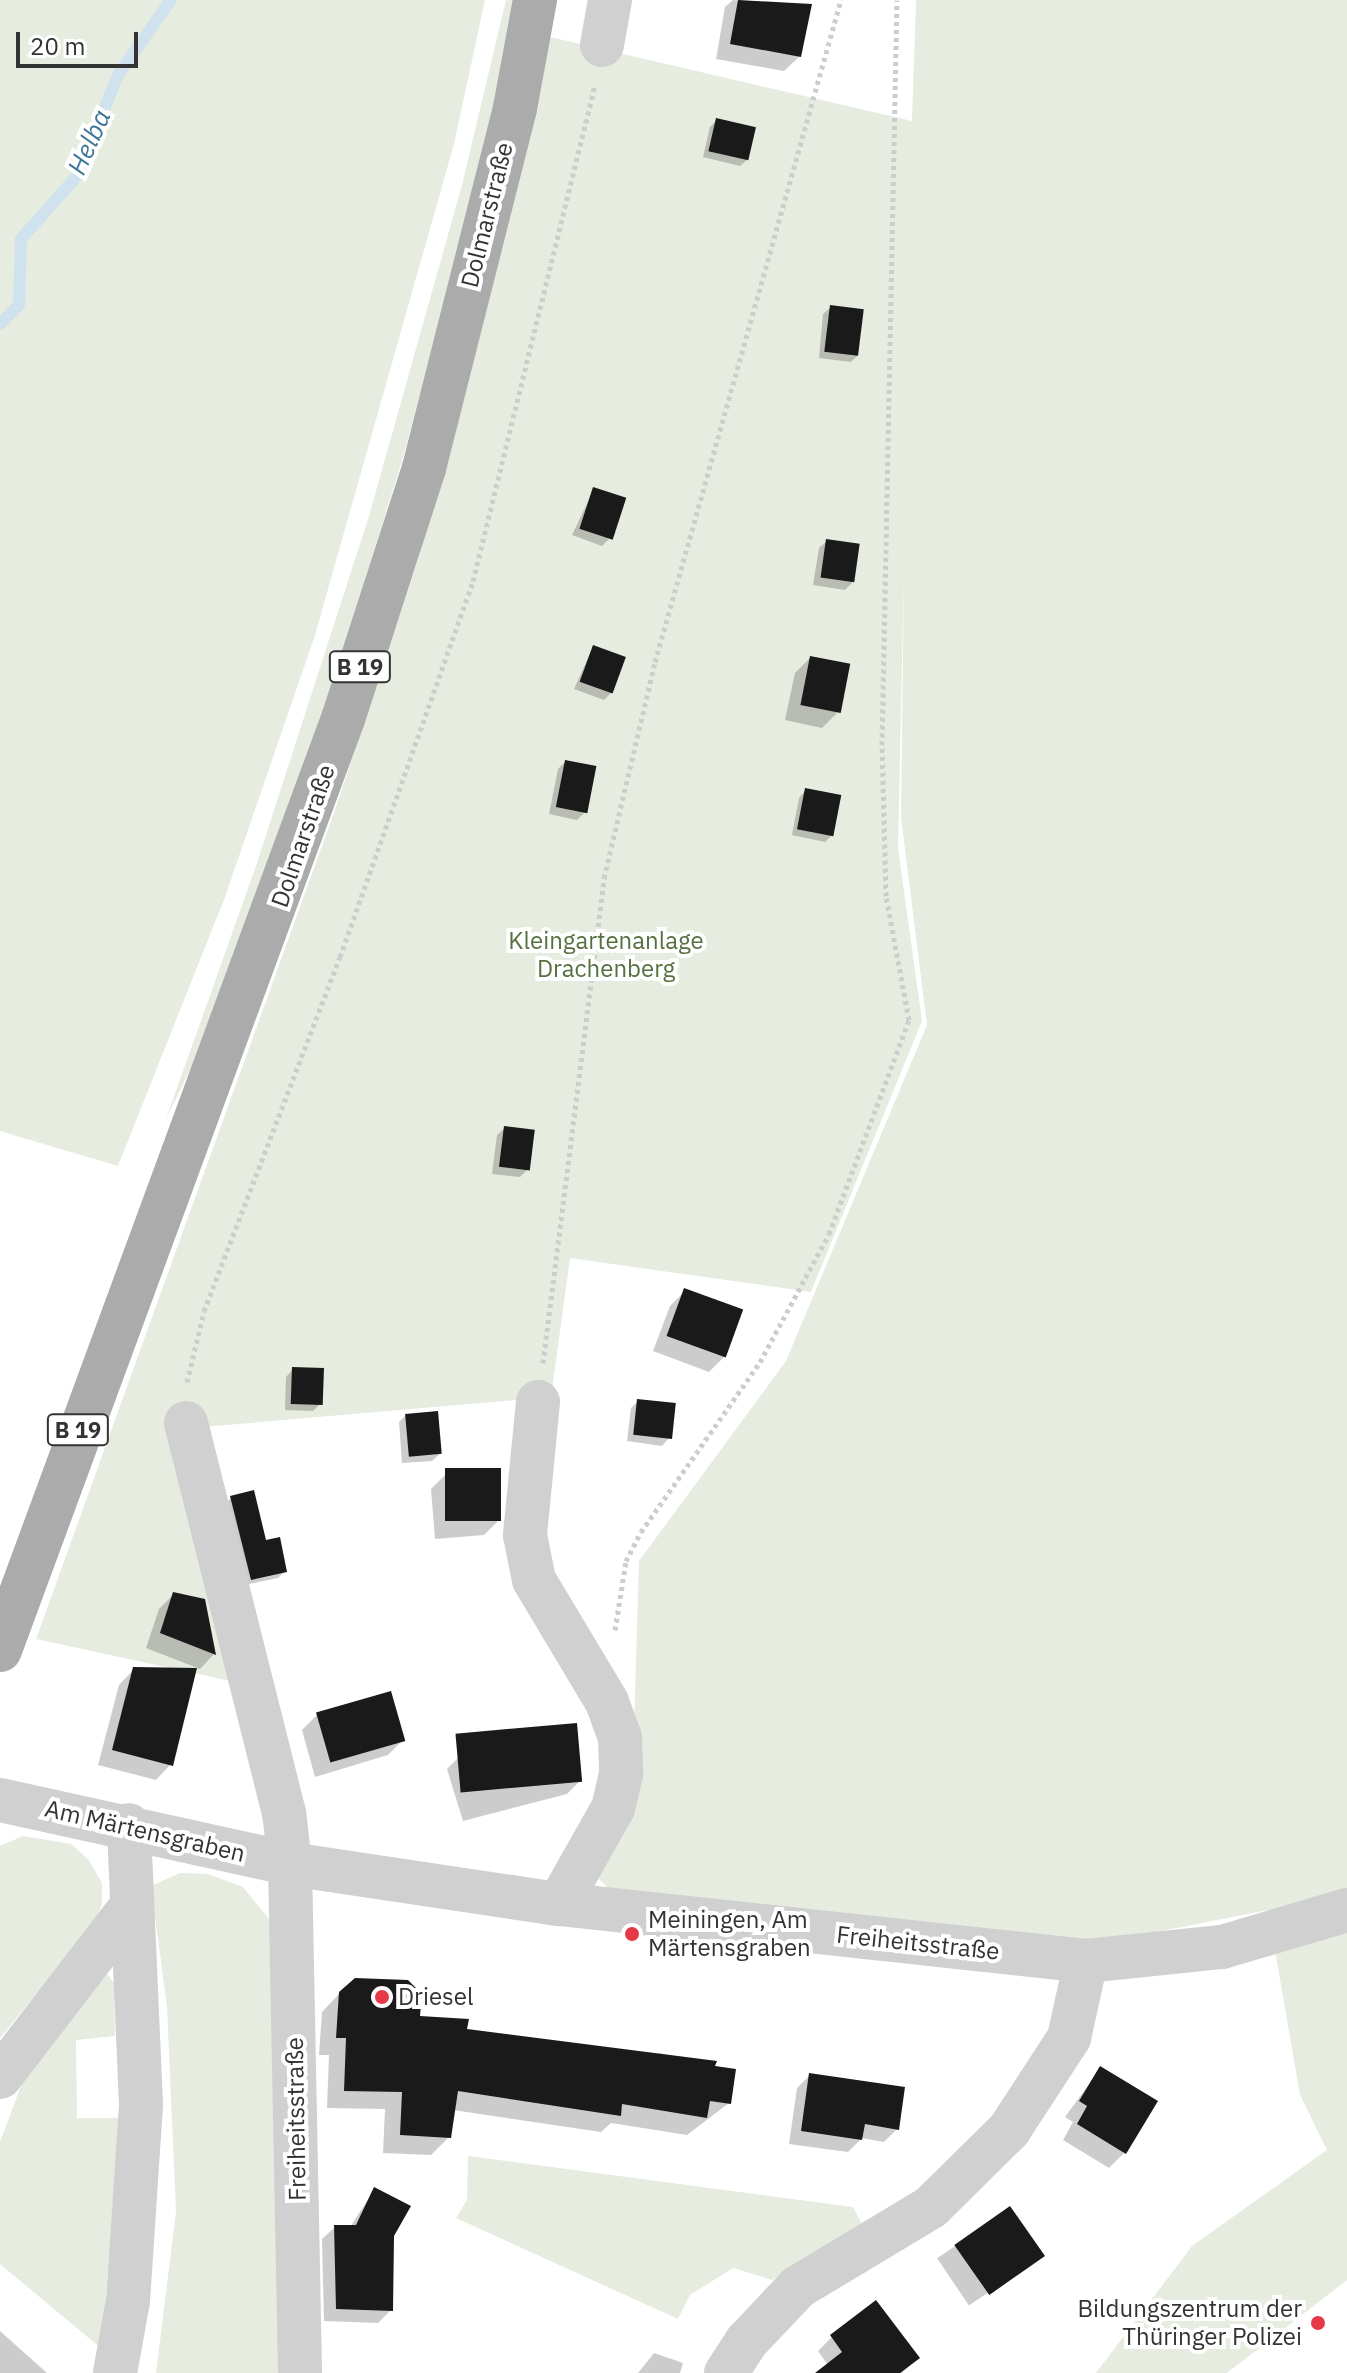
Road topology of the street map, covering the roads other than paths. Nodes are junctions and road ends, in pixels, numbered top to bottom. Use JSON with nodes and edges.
{"nodes":[{"id":1,"x":535,"y":0,"type":"edge"},
{"id":2,"x":610,"y":0,"type":"edge"},
{"id":3,"x":602,"y":45,"type":"road end"},
{"id":4,"x":538,"y":1402,"type":"road end"},
{"id":5,"x":186,"y":1423,"type":"road end"},
{"id":6,"x":0,"y":1650,"type":"edge"},
{"id":7,"x":0,"y":1800,"type":"edge"},
{"id":8,"x":129,"y":1825,"type":"junction"},
{"id":9,"x":290,"y":1864,"type":"junction"},
{"id":10,"x":559,"y":1904,"type":"junction"},
{"id":11,"x":130,"y":1908,"type":"junction"},
{"id":12,"x":1347,"y":1910,"type":"edge"},
{"id":13,"x":1086,"y":1961,"type":"junction"},
{"id":14,"x":0,"y":2077,"type":"edge"},
{"id":15,"x":115,"y":2373,"type":"edge"},
{"id":16,"x":300,"y":2373,"type":"edge"},
{"id":17,"x":726,"y":2373,"type":"edge"}],
"edges":[{"from":1,"to":6,"type":"main road","name":"Dolmarstraße","number":"B 19"},
{"from":2,"to":3,"type":"street"},
{"from":4,"to":10,"type":"street"},
{"from":5,"to":9,"type":"street","name":"Freiheitsstraße"},
{"from":7,"to":8,"type":"street","name":"Am Märtensgraben"},
{"from":8,"to":9,"type":"street","name":"Am Märtensgraben"},
{"from":8,"to":11,"type":"street"},
{"from":9,"to":10,"type":"street","name":"Freiheitsstraße"},
{"from":9,"to":16,"type":"street","name":"Freiheitsstraße"},
{"from":10,"to":13,"type":"street","name":"Freiheitsstraße"},
{"from":11,"to":14,"type":"street"},
{"from":11,"to":15,"type":"street"},
{"from":12,"to":13,"type":"street"},
{"from":13,"to":17,"type":"street"}]}
